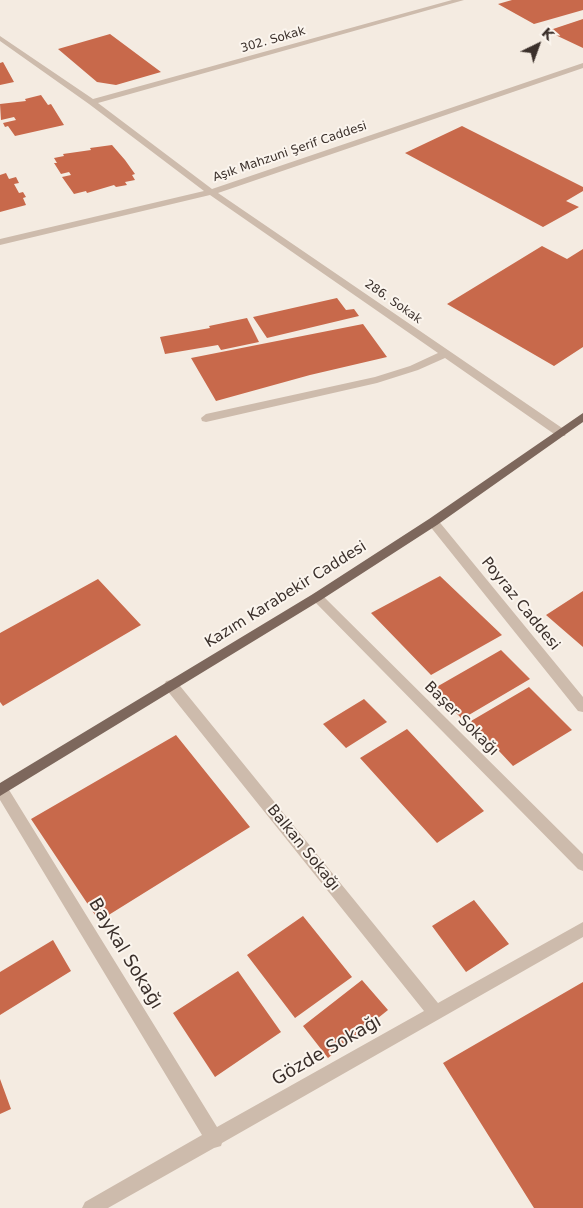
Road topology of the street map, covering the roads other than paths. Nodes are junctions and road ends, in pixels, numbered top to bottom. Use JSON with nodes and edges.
{"nodes":[{"id":1,"x":460,"y":0,"type":"edge"},
{"id":2,"x":0,"y":38,"type":"edge"},
{"id":3,"x":583,"y":65,"type":"edge"},
{"id":4,"x":92,"y":102,"type":"junction"},
{"id":5,"x":211,"y":192,"type":"junction"},
{"id":6,"x":0,"y":242,"type":"edge"},
{"id":7,"x":446,"y":354,"type":"junction"},
{"id":8,"x":583,"y":417,"type":"edge"},
{"id":9,"x":206,"y":418,"type":"dead end"},
{"id":10,"x":561,"y":433,"type":"junction"},
{"id":11,"x":433,"y":522,"type":"junction"},
{"id":12,"x":317,"y":597,"type":"junction"},
{"id":13,"x":171,"y":685,"type":"junction"},
{"id":14,"x":583,"y":707,"type":"edge"},
{"id":15,"x":0,"y":789,"type":"edge"},
{"id":16,"x":583,"y":864,"type":"edge"},
{"id":17,"x":583,"y":929,"type":"edge"},
{"id":18,"x":435,"y":1012,"type":"junction"},
{"id":19,"x":215,"y":1140,"type":"junction"},
{"id":20,"x":92,"y":1208,"type":"edge"}],
"edges":[{"from":1,"to":4,"type":"street","name":"302. Sokak"},
{"from":2,"to":4,"type":"street","name":"286. Sokak"},
{"from":3,"to":5,"type":"street","name":"Aşık Mahzuni Şerif Caddesi"},
{"from":4,"to":5,"type":"street","name":"286. Sokak"},
{"from":5,"to":6,"type":"street","name":"Aşık Mahzuni Şerif Caddesi"},
{"from":5,"to":7,"type":"street","name":"286. Sokak"},
{"from":7,"to":9,"type":"street"},
{"from":7,"to":10,"type":"street","name":"286. Sokak"},
{"from":8,"to":10,"type":"main road","name":"Kazım Karabekir Caddesi"},
{"from":10,"to":11,"type":"main road","name":"Kazım Karabekir Caddesi"},
{"from":11,"to":12,"type":"main road","name":"Kazım Karabekir Caddesi"},
{"from":11,"to":14,"type":"street","name":"Poyraz Caddesi"},
{"from":12,"to":13,"type":"main road","name":"Kazım Karabekir Caddesi"},
{"from":12,"to":16,"type":"street","name":"Başer Sokağı"},
{"from":13,"to":15,"type":"main road","name":"Kazım Karabekir Caddesi"},
{"from":13,"to":18,"type":"street","name":"Balkan Sokağı"},
{"from":15,"to":19,"type":"street","name":"Baykal Sokağı"},
{"from":17,"to":18,"type":"street","name":"Gözde Sokağı"},
{"from":18,"to":19,"type":"street","name":"Gözde Sokağı"},
{"from":19,"to":20,"type":"street","name":"Gözde Sokağı"}]}
